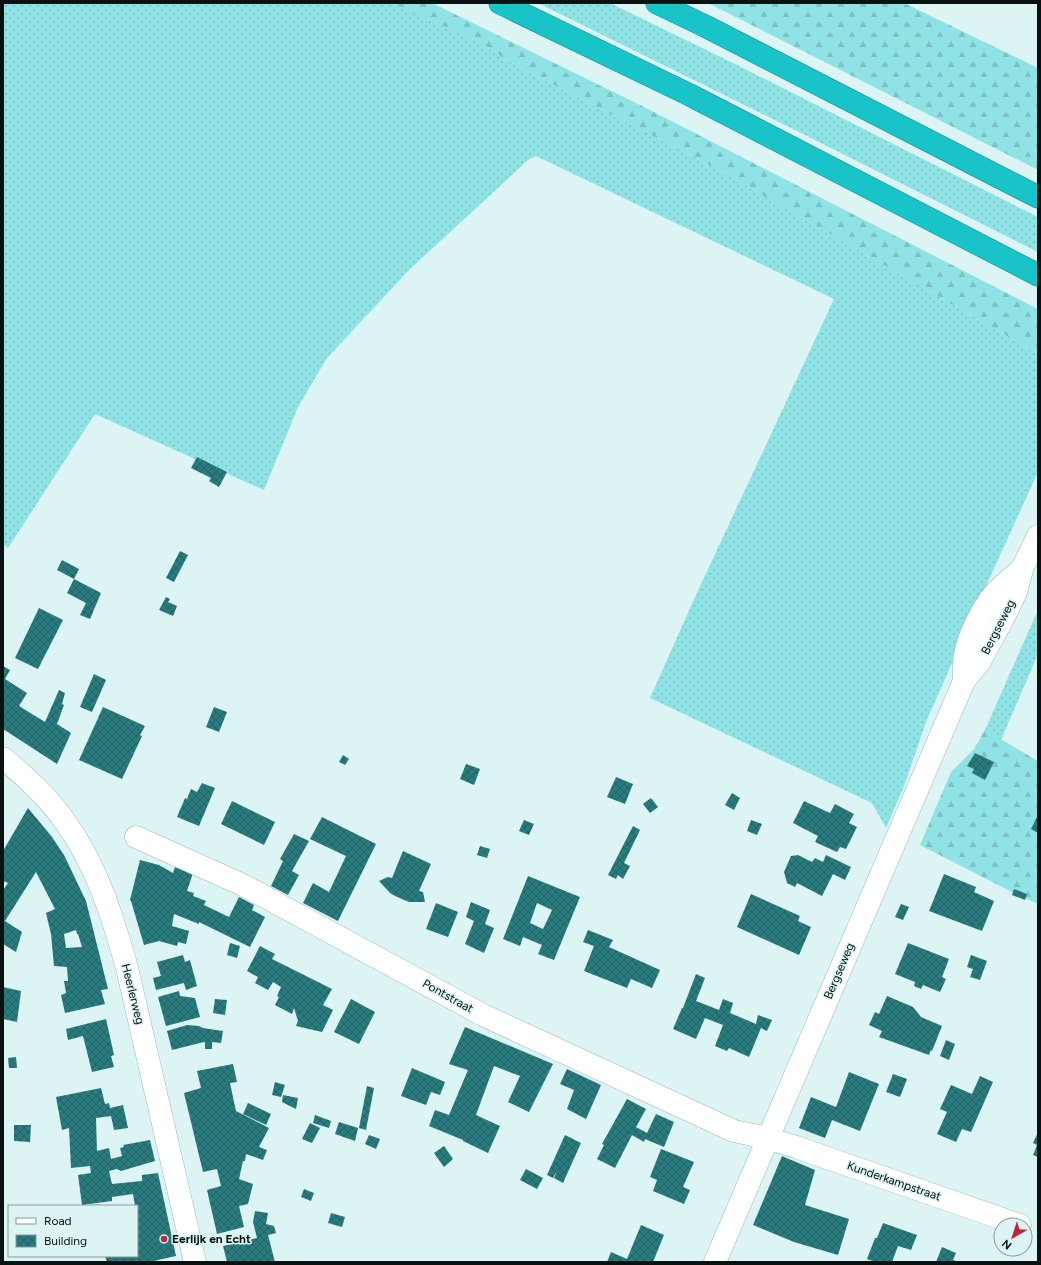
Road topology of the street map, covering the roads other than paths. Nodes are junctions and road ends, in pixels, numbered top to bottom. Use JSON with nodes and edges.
{"nodes":[{"id":1,"x":500,"y":3,"type":"edge"},
{"id":2,"x":657,"y":3,"type":"edge"},
{"id":3,"x":1038,"y":197,"type":"edge"},
{"id":4,"x":1038,"y":274,"type":"edge"},
{"id":5,"x":1038,"y":536,"type":"edge"},
{"id":6,"x":3,"y":758,"type":"edge"},
{"id":7,"x":136,"y":837,"type":"dead end"},
{"id":8,"x":767,"y":1138,"type":"junction"},
{"id":9,"x":997,"y":1217,"type":"edge"},
{"id":10,"x":196,"y":1262,"type":"edge"},
{"id":11,"x":715,"y":1262,"type":"edge"}],
"edges":[{"from":1,"to":4,"type":"highway"},
{"from":2,"to":3,"type":"highway"},
{"from":5,"to":8,"type":"street","name":"Bergseweg"},
{"from":6,"to":10,"type":"street","name":"Heerlerweg"},
{"from":7,"to":8,"type":"street","name":"Pontstraat"},
{"from":8,"to":9,"type":"street","name":"Kunderkampstraat"},
{"from":8,"to":11,"type":"street","name":"Bergseweg"}]}
